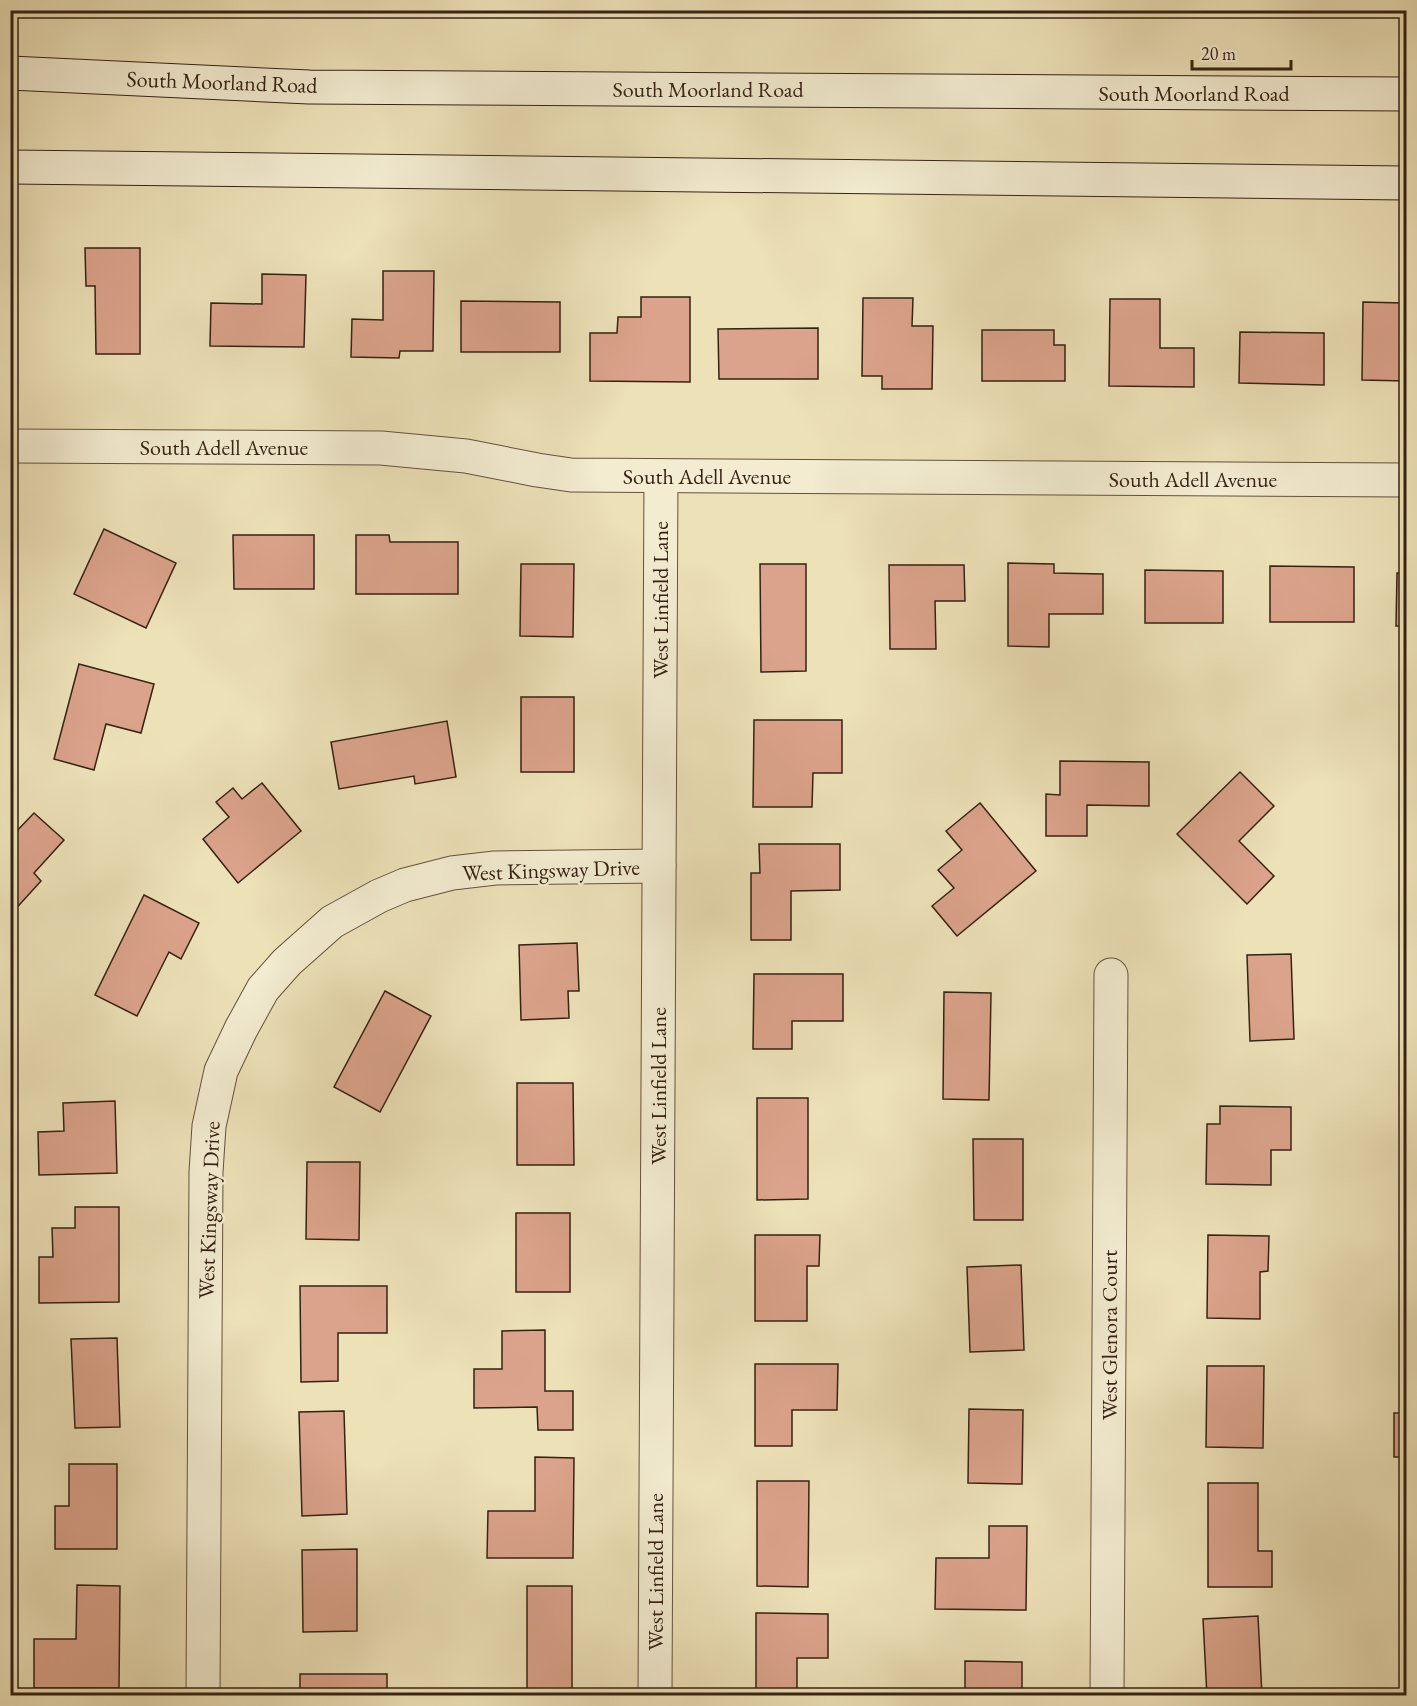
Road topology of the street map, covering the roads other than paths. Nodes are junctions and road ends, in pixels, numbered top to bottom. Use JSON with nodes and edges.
{"nodes":[{"id":1,"x":10,"y":73,"type":"edge"},
{"id":2,"x":1407,"y":94,"type":"edge"},
{"id":3,"x":10,"y":166,"type":"edge"},
{"id":4,"x":1407,"y":183,"type":"edge"},
{"id":5,"x":10,"y":446,"type":"edge"},
{"id":6,"x":661,"y":476,"type":"junction"},
{"id":7,"x":1407,"y":480,"type":"edge"},
{"id":8,"x":659,"y":866,"type":"junction"},
{"id":9,"x":1111,"y":975,"type":"dead end"},
{"id":10,"x":203,"y":1695,"type":"edge"},
{"id":11,"x":655,"y":1695,"type":"edge"},
{"id":12,"x":1107,"y":1695,"type":"edge"}],
"edges":[{"from":1,"to":2,"type":"street","name":"South Moorland Road"},
{"from":3,"to":4,"type":"street"},
{"from":5,"to":6,"type":"street","name":"South Adell Avenue"},
{"from":6,"to":7,"type":"street","name":"South Adell Avenue"},
{"from":6,"to":8,"type":"street","name":"West Linfield Lane"},
{"from":8,"to":10,"type":"street","name":"West Kingsway Drive"},
{"from":8,"to":11,"type":"street","name":"West Linfield Lane"},
{"from":9,"to":12,"type":"street","name":"West Glenora Court"}]}
